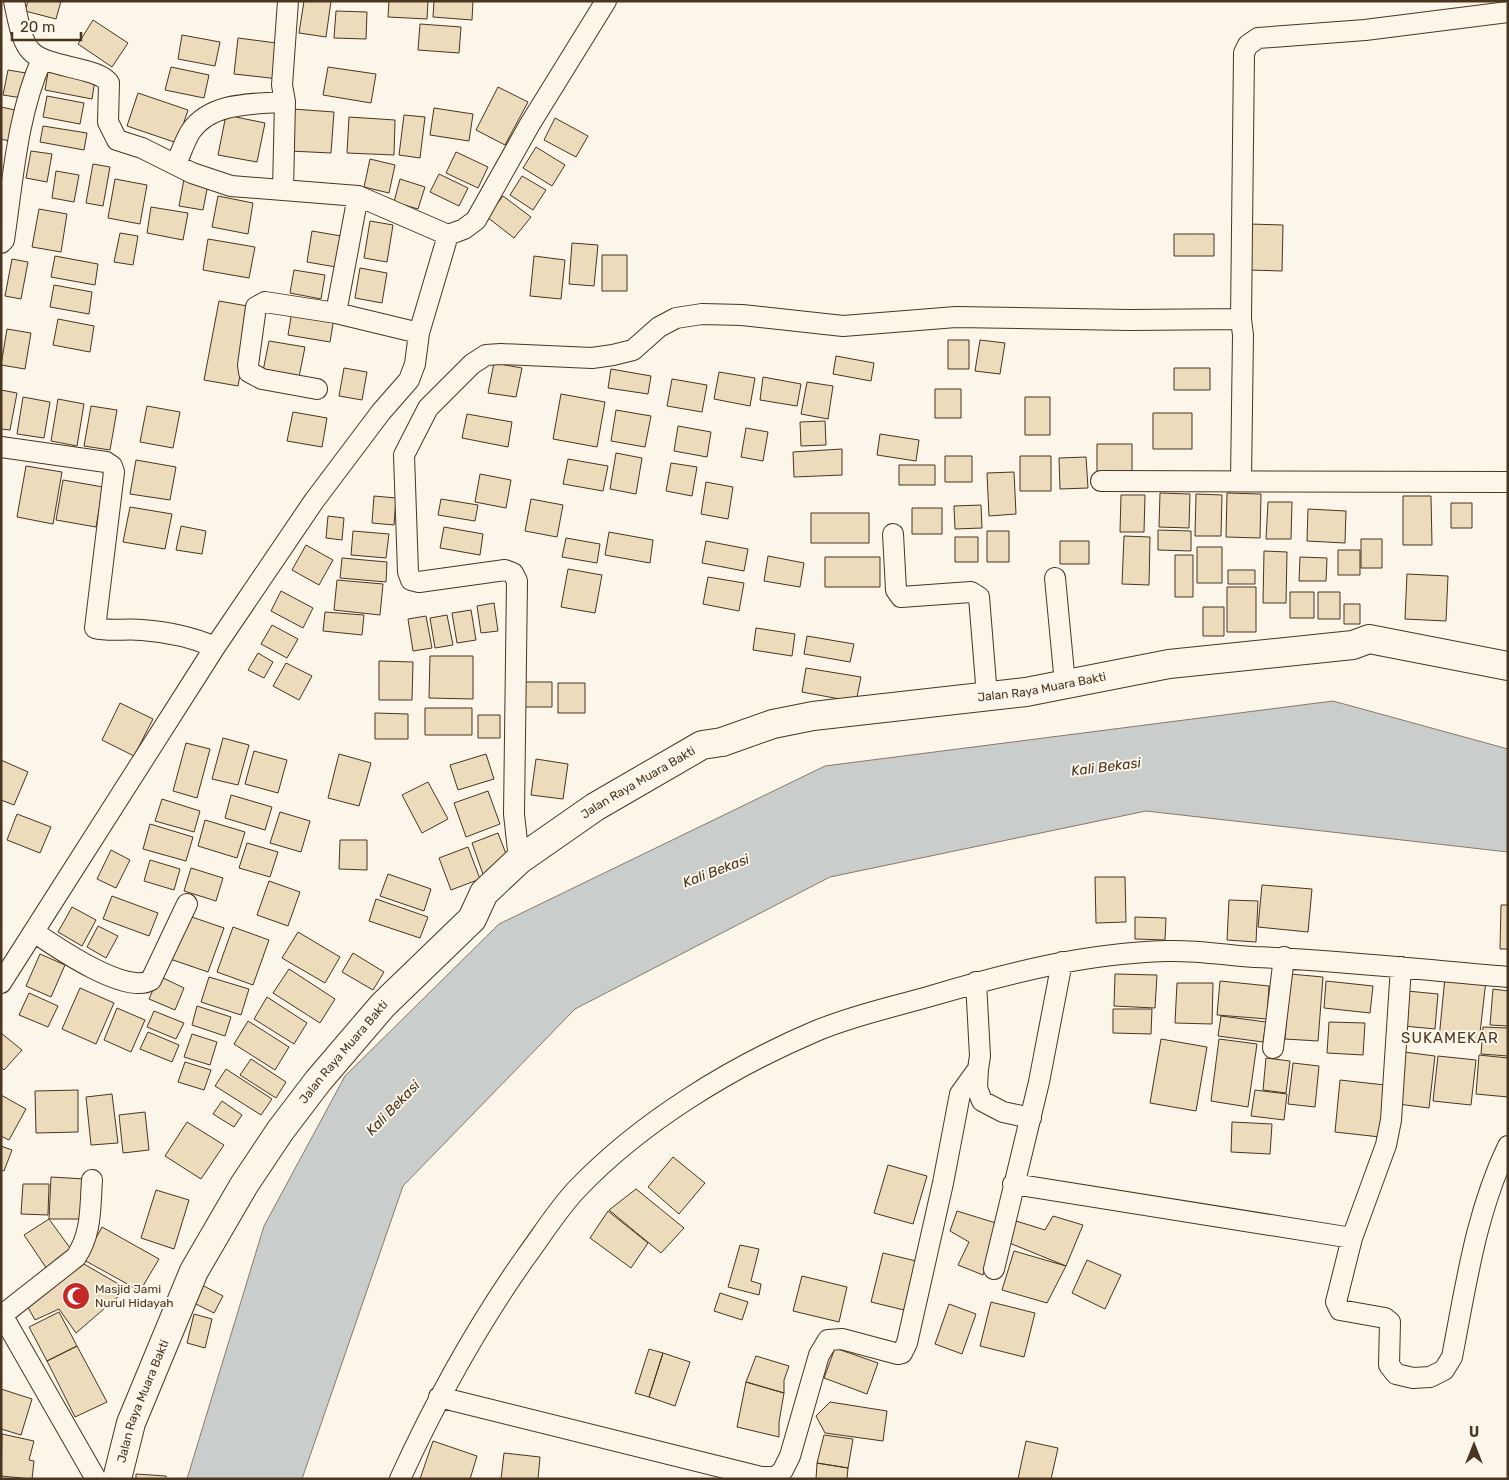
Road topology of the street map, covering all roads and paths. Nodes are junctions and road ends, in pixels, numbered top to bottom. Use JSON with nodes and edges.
{"nodes":[{"id":1,"x":14,"y":1,"type":"edge"},
{"id":2,"x":288,"y":1,"type":"edge"},
{"id":3,"x":606,"y":1,"type":"edge"},
{"id":4,"x":1508,"y":12,"type":"edge"},
{"id":5,"x":42,"y":59,"type":"junction"},
{"id":6,"x":285,"y":102,"type":"junction"},
{"id":7,"x":176,"y":164,"type":"junction"},
{"id":8,"x":283,"y":190,"type":"junction"},
{"id":9,"x":358,"y":196,"type":"junction"},
{"id":10,"x":448,"y":235,"type":"junction"},
{"id":11,"x":1,"y":243,"type":"edge"},
{"id":12,"x":336,"y":313,"type":"junction"},
{"id":13,"x":1241,"y":319,"type":"junction"},
{"id":14,"x":419,"y":333,"type":"junction"},
{"id":15,"x":411,"y":382,"type":"junction"},
{"id":16,"x":317,"y":389,"type":"dead end"},
{"id":17,"x":426,"y":405,"type":"junction"},
{"id":18,"x":1,"y":447,"type":"edge"},
{"id":19,"x":1241,"y":480,"type":"junction"},
{"id":20,"x":1101,"y":482,"type":"dead end"},
{"id":21,"x":1508,"y":482,"type":"edge"},
{"id":22,"x":893,"y":534,"type":"dead end"},
{"id":23,"x":1055,"y":578,"type":"dead end"},
{"id":24,"x":215,"y":646,"type":"junction"},
{"id":25,"x":1508,"y":666,"type":"edge"},
{"id":26,"x":1065,"y":684,"type":"junction"},
{"id":27,"x":987,"y":696,"type":"junction"},
{"id":28,"x":519,"y":860,"type":"junction"},
{"id":29,"x":187,"y":904,"type":"dead end"},
{"id":30,"x":43,"y":938,"type":"junction"},
{"id":31,"x":1284,"y":957,"type":"junction"},
{"id":32,"x":1062,"y":962,"type":"junction"},
{"id":33,"x":1401,"y":967,"type":"junction"},
{"id":34,"x":1508,"y":977,"type":"edge"},
{"id":35,"x":976,"y":982,"type":"junction"},
{"id":36,"x":1,"y":983,"type":"edge"},
{"id":37,"x":1273,"y":1048,"type":"dead end"},
{"id":38,"x":978,"y":1069,"type":"junction"},
{"id":39,"x":1031,"y":1118,"type":"junction"},
{"id":40,"x":1508,"y":1146,"type":"edge"},
{"id":41,"x":92,"y":1180,"type":"dead end"},
{"id":42,"x":1013,"y":1184,"type":"junction"},
{"id":43,"x":1352,"y":1238,"type":"junction"},
{"id":44,"x":994,"y":1269,"type":"dead end"},
{"id":45,"x":2,"y":1315,"type":"edge"},
{"id":46,"x":439,"y":1397,"type":"junction"},
{"id":47,"x":747,"y":1476,"type":"edge"},
{"id":48,"x":96,"y":1479,"type":"edge"},
{"id":49,"x":118,"y":1479,"type":"edge"},
{"id":50,"x":400,"y":1479,"type":"edge"}],
"edges":[{"from":1,"to":5,"type":"street"},
{"from":2,"to":6,"type":"street"},
{"from":3,"to":10,"type":"street"},
{"from":4,"to":13,"type":"street"},
{"from":5,"to":7,"type":"street"},
{"from":5,"to":11,"type":"street"},
{"from":6,"to":7,"type":"street"},
{"from":6,"to":8,"type":"street"},
{"from":7,"to":8,"type":"street"},
{"from":8,"to":9,"type":"street"},
{"from":9,"to":10,"type":"street"},
{"from":9,"to":12,"type":"street"},
{"from":10,"to":14,"type":"street"},
{"from":12,"to":14,"type":"street"},
{"from":12,"to":16,"type":"street"},
{"from":13,"to":17,"type":"street"},
{"from":13,"to":19,"type":"street"},
{"from":14,"to":15,"type":"street"},
{"from":15,"to":17,"type":"street"},
{"from":15,"to":24,"type":"street"},
{"from":17,"to":28,"type":"street"},
{"from":18,"to":24,"type":"street"},
{"from":19,"to":20,"type":"street"},
{"from":19,"to":21,"type":"street"},
{"from":22,"to":27,"type":"street"},
{"from":23,"to":26,"type":"street"},
{"from":24,"to":30,"type":"street"},
{"from":25,"to":26,"type":"main road","name":"Jalan Raya Muara Bakti"},
{"from":26,"to":27,"type":"main road","name":"Jalan Raya Muara Bakti"},
{"from":27,"to":28,"type":"main road","name":"Jalan Raya Muara Bakti"},
{"from":28,"to":49,"type":"main road","name":"Jalan Raya Muara Bakti"},
{"from":29,"to":30,"type":"street"},
{"from":30,"to":36,"type":"street"},
{"from":31,"to":32,"type":"street"},
{"from":31,"to":33,"type":"street"},
{"from":31,"to":37,"type":"street"},
{"from":32,"to":35,"type":"street"},
{"from":32,"to":39,"type":"street"},
{"from":33,"to":34,"type":"street"},
{"from":33,"to":43,"type":"street"},
{"from":35,"to":38,"type":"street"},
{"from":35,"to":46,"type":"street"},
{"from":38,"to":39,"type":"street"},
{"from":38,"to":47,"type":"street"},
{"from":39,"to":42,"type":"street"},
{"from":40,"to":43,"type":"street"},
{"from":41,"to":45,"type":"street"},
{"from":42,"to":43,"type":"street"},
{"from":42,"to":44,"type":"street"},
{"from":45,"to":48,"type":"street"},
{"from":46,"to":47,"type":"street"},
{"from":46,"to":50,"type":"street"}]}
